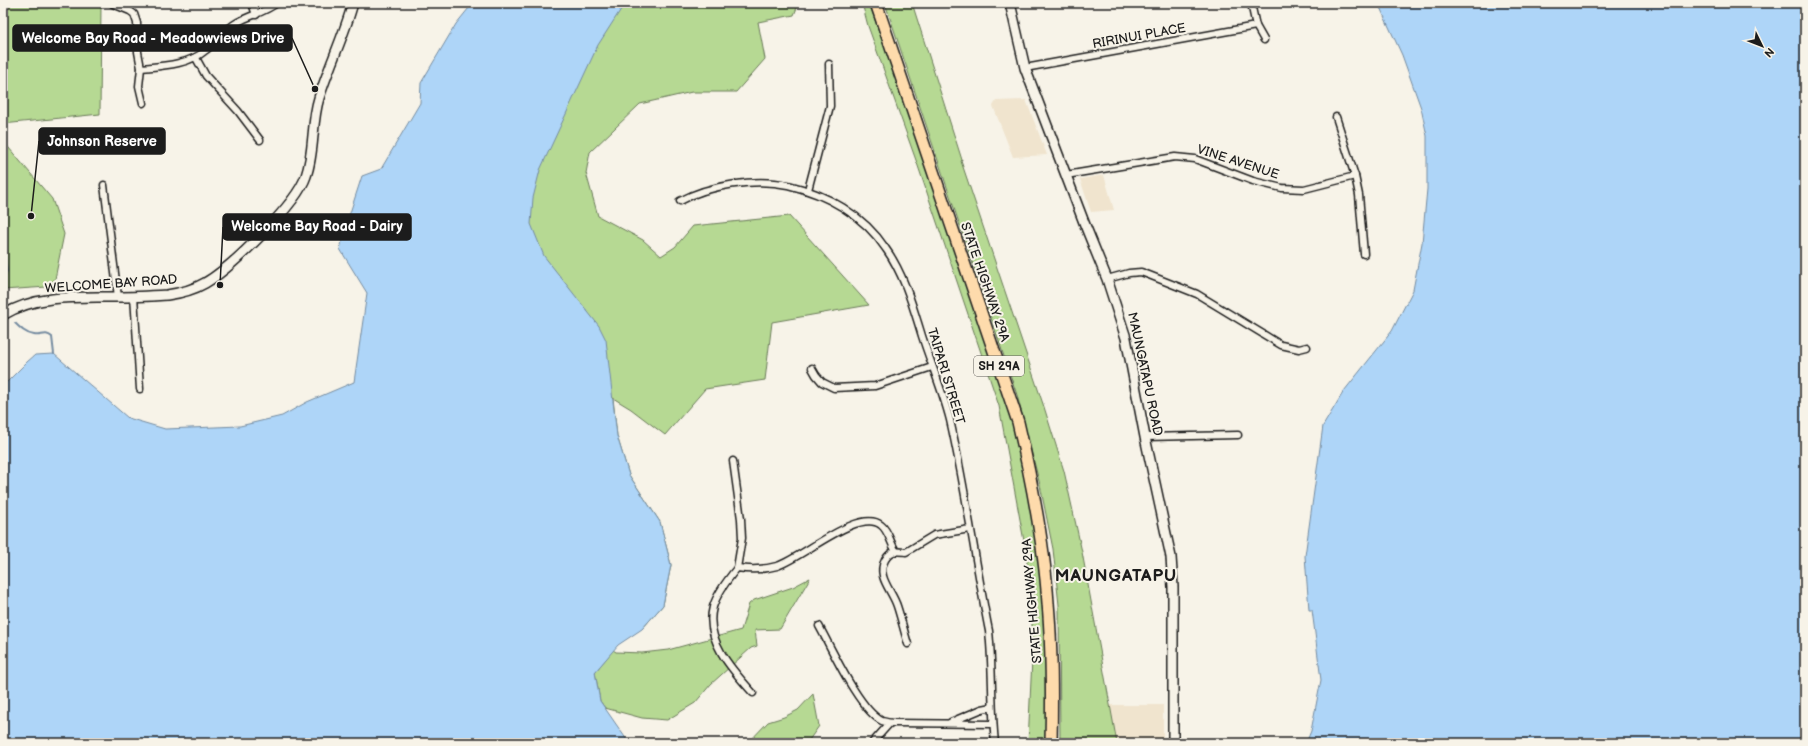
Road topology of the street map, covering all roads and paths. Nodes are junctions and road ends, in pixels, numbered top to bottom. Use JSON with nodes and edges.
{"nodes":[{"id":1,"x":252,"y":3,"type":"edge"},
{"id":2,"x":277,"y":3,"type":"edge"},
{"id":3,"x":352,"y":3,"type":"edge"},
{"id":4,"x":876,"y":3,"type":"edge"},
{"id":5,"x":1010,"y":3,"type":"edge"},
{"id":6,"x":1251,"y":3,"type":"edge"},
{"id":7,"x":113,"y":4,"type":"edge"},
{"id":8,"x":256,"y":15,"type":"junction"},
{"id":9,"x":1256,"y":26,"type":"junction"},
{"id":10,"x":1264,"y":40,"type":"dead end"},
{"id":11,"x":196,"y":58,"type":"junction"},
{"id":12,"x":830,"y":64,"type":"dead end"},
{"id":13,"x":141,"y":68,"type":"junction"},
{"id":14,"x":1025,"y":68,"type":"junction"},
{"id":15,"x":143,"y":103,"type":"dead end"},
{"id":16,"x":1336,"y":117,"type":"dead end"},
{"id":17,"x":260,"y":140,"type":"dead end"},
{"id":18,"x":1066,"y":175,"type":"junction"},
{"id":19,"x":1355,"y":176,"type":"junction"},
{"id":20,"x":104,"y":185,"type":"dead end"},
{"id":21,"x":808,"y":190,"type":"junction"},
{"id":22,"x":680,"y":201,"type":"dead end"},
{"id":23,"x":1364,"y":254,"type":"dead end"},
{"id":24,"x":1108,"y":280,"type":"junction"},
{"id":25,"x":134,"y":296,"type":"junction"},
{"id":26,"x":118,"y":297,"type":"junction"},
{"id":27,"x":3,"y":315,"type":"edge"},
{"id":28,"x":1307,"y":347,"type":"dead end"},
{"id":29,"x":932,"y":367,"type":"junction"},
{"id":30,"x":812,"y":368,"type":"dead end"},
{"id":31,"x":140,"y":389,"type":"dead end"},
{"id":32,"x":1238,"y":435,"type":"dead end"},
{"id":33,"x":1145,"y":437,"type":"junction"},
{"id":34,"x":733,"y":461,"type":"dead end"},
{"id":35,"x":970,"y":529,"type":"junction"},
{"id":36,"x":896,"y":551,"type":"junction"},
{"id":37,"x":737,"y":568,"type":"junction"},
{"id":38,"x":819,"y":626,"type":"dead end"},
{"id":39,"x":908,"y":644,"type":"dead end"},
{"id":40,"x":754,"y":693,"type":"dead end"},
{"id":41,"x":992,"y":707,"type":"junction"},
{"id":42,"x":890,"y":722,"type":"junction"},
{"id":43,"x":948,"y":723,"type":"junction"},
{"id":44,"x":993,"y":724,"type":"junction"},
{"id":45,"x":872,"y":743,"type":"edge"},
{"id":46,"x":995,"y":743,"type":"edge"},
{"id":47,"x":1051,"y":743,"type":"edge"},
{"id":48,"x":1173,"y":743,"type":"edge"}],
"edges":[{"from":1,"to":8,"type":"street"},
{"from":2,"to":8,"type":"street"},
{"from":3,"to":25,"type":"street","name":"WELCOME BAY ROAD"},
{"from":4,"to":47,"type":"highway","name":"STATE HIGHWAY 29A","number":"SH 29A"},
{"from":5,"to":14,"type":"street","name":"MAUNGATAPU ROAD"},
{"from":6,"to":9,"type":"street"},
{"from":7,"to":13,"type":"street"},
{"from":8,"to":11,"type":"street"},
{"from":9,"to":10,"type":"street"},
{"from":9,"to":14,"type":"street","name":"RIRINUI PLACE"},
{"from":11,"to":13,"type":"street"},
{"from":11,"to":17,"type":"street"},
{"from":12,"to":21,"type":"street"},
{"from":13,"to":15,"type":"street"},
{"from":14,"to":18,"type":"street","name":"MAUNGATAPU ROAD"},
{"from":16,"to":19,"type":"street"},
{"from":18,"to":19,"type":"street","name":"VINE AVENUE"},
{"from":18,"to":24,"type":"street","name":"MAUNGATAPU ROAD"},
{"from":19,"to":23,"type":"street"},
{"from":20,"to":26,"type":"street"},
{"from":21,"to":22,"type":"street","name":"TAIPARI STREET"},
{"from":21,"to":29,"type":"street","name":"TAIPARI STREET"},
{"from":24,"to":28,"type":"street"},
{"from":24,"to":33,"type":"street","name":"MAUNGATAPU ROAD"},
{"from":25,"to":26,"type":"street","name":"WELCOME BAY ROAD"},
{"from":25,"to":31,"type":"street"},
{"from":26,"to":27,"type":"street","name":"WELCOME BAY ROAD"},
{"from":29,"to":30,"type":"street"},
{"from":29,"to":35,"type":"street","name":"TAIPARI STREET"},
{"from":32,"to":33,"type":"street"},
{"from":33,"to":48,"type":"street","name":"MAUNGATAPU ROAD"},
{"from":34,"to":37,"type":"street"},
{"from":35,"to":36,"type":"street"},
{"from":35,"to":41,"type":"street","name":"TAIPARI STREET"},
{"from":36,"to":37,"type":"street"},
{"from":36,"to":39,"type":"street"},
{"from":37,"to":40,"type":"street"},
{"from":38,"to":42,"type":"street"},
{"from":41,"to":43,"type":"street"},
{"from":41,"to":44,"type":"street","name":"TAIPARI STREET"},
{"from":42,"to":43,"type":"street"},
{"from":42,"to":45,"type":"street"},
{"from":43,"to":44,"type":"street"},
{"from":44,"to":46,"type":"street","name":"TAIPARI STREET"}]}
